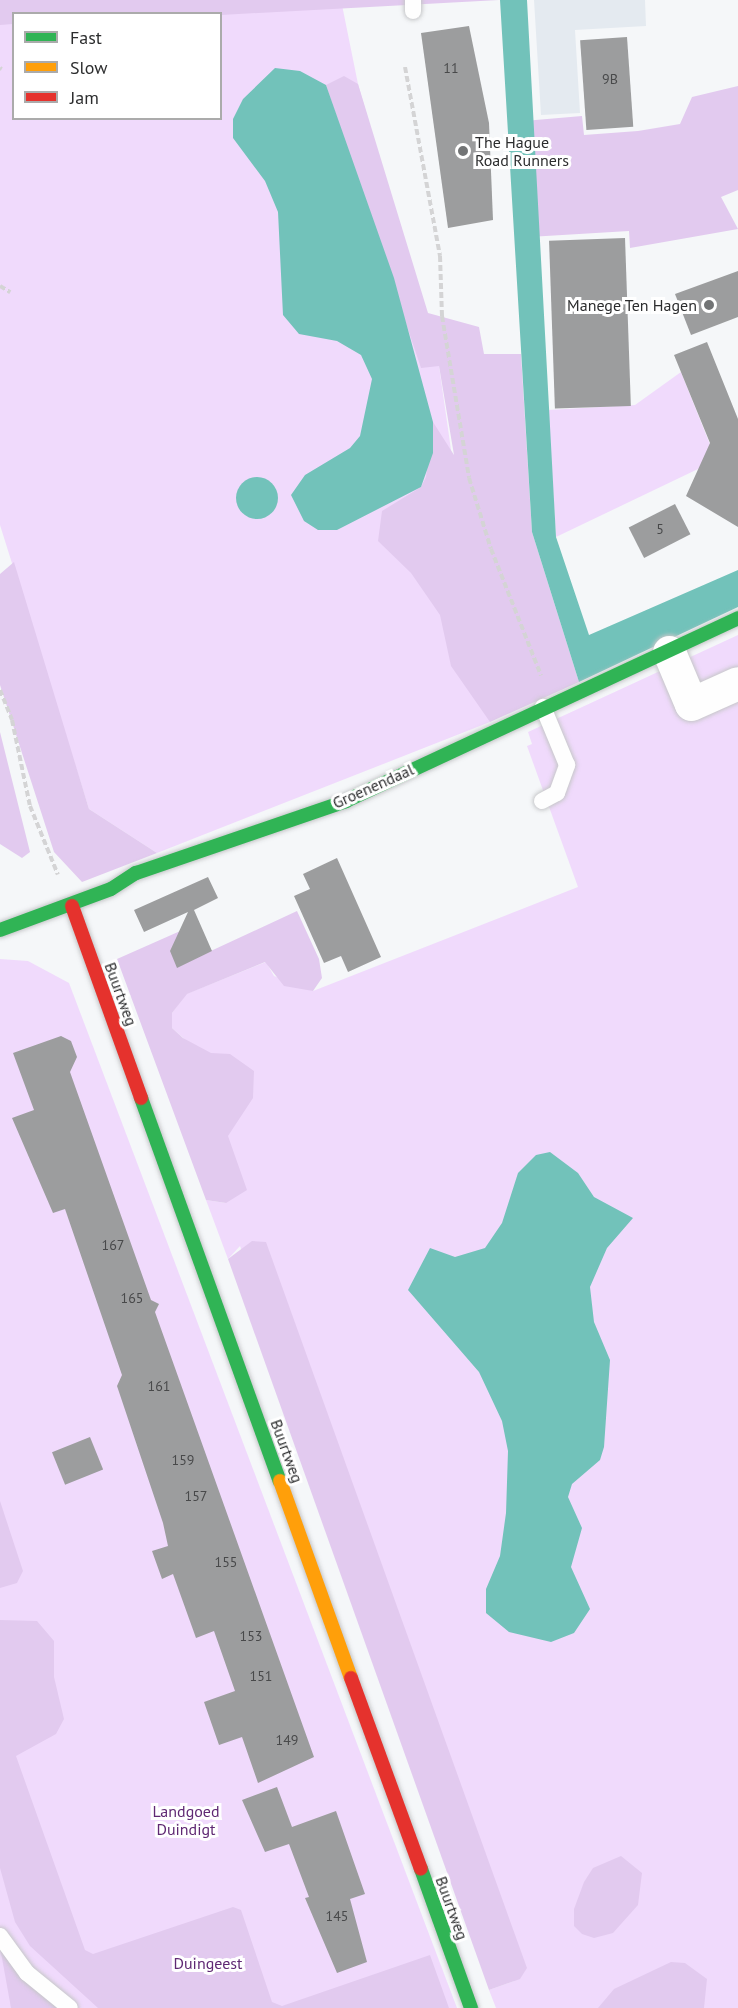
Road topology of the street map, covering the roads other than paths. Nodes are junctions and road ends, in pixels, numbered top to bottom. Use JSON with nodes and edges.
{"nodes":[{"id":1,"x":738,"y":618,"type":"edge"},
{"id":2,"x":669,"y":652,"type":"junction"},
{"id":3,"x":738,"y":683,"type":"edge"},
{"id":4,"x":548,"y":705,"type":"junction"},
{"id":5,"x":542,"y":801,"type":"dead end"},
{"id":6,"x":72,"y":906,"type":"junction"},
{"id":7,"x":0,"y":930,"type":"edge"},
{"id":8,"x":0,"y":1936,"type":"edge"},
{"id":9,"x":70,"y":2008,"type":"edge"},
{"id":10,"x":471,"y":2008,"type":"edge"}],
"edges":[{"from":1,"to":2,"type":"street","name":"Groenendaal"},
{"from":2,"to":3,"type":"street"},
{"from":2,"to":4,"type":"street","name":"Groenendaal"},
{"from":4,"to":5,"type":"lane"},
{"from":4,"to":6,"type":"street","name":"Groenendaal"},
{"from":6,"to":7,"type":"street","name":"Groenendaal"},
{"from":6,"to":10,"type":"street","name":"Buurtweg"},
{"from":8,"to":9,"type":"lane"}]}
